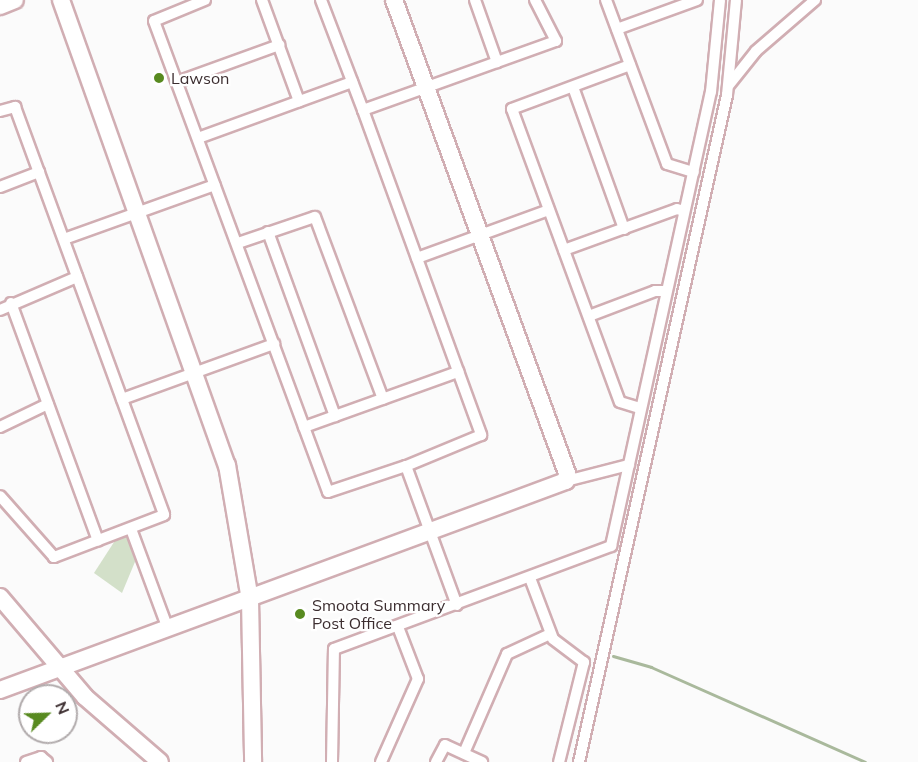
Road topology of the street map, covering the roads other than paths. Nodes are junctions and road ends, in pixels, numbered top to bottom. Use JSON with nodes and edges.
{"nodes":[{"id":1,"x":15,"y":0,"type":"edge"},
{"id":2,"x":61,"y":0,"type":"edge"},
{"id":3,"x":205,"y":0,"type":"edge"},
{"id":4,"x":262,"y":0,"type":"edge"},
{"id":5,"x":321,"y":0,"type":"edge"},
{"id":6,"x":394,"y":0,"type":"edge"},
{"id":7,"x":475,"y":0,"type":"edge"},
{"id":8,"x":535,"y":0,"type":"edge"},
{"id":9,"x":606,"y":0,"type":"edge"},
{"id":10,"x":697,"y":0,"type":"edge"},
{"id":11,"x":720,"y":0,"type":"edge"},
{"id":12,"x":736,"y":0,"type":"edge"},
{"id":13,"x":815,"y":0,"type":"edge"},
{"id":14,"x":675,"y":4,"type":"edge"},
{"id":15,"x":0,"y":6,"type":"edge"},
{"id":16,"x":617,"y":29,"type":"junction"},
{"id":17,"x":279,"y":45,"type":"junction"},
{"id":18,"x":497,"y":62,"type":"junction"},
{"id":19,"x":630,"y":65,"type":"junction"},
{"id":20,"x":177,"y":82,"type":"junction"},
{"id":21,"x":352,"y":82,"type":"junction"},
{"id":22,"x":728,"y":85,"type":"junction"},
{"id":23,"x":573,"y":87,"type":"junction"},
{"id":24,"x":426,"y":88,"type":"junction"},
{"id":25,"x":299,"y":101,"type":"junction"},
{"id":26,"x":363,"y":110,"type":"junction"},
{"id":27,"x":0,"y":111,"type":"edge"},
{"id":28,"x":198,"y":138,"type":"junction"},
{"id":29,"x":39,"y":172,"type":"junction"},
{"id":30,"x":694,"y":172,"type":"junction"},
{"id":31,"x":215,"y":185,"type":"junction"},
{"id":32,"x":0,"y":186,"type":"edge"},
{"id":33,"x":549,"y":210,"type":"junction"},
{"id":34,"x":684,"y":211,"type":"junction"},
{"id":35,"x":138,"y":212,"type":"junction"},
{"id":36,"x":624,"y":229,"type":"junction"},
{"id":37,"x":268,"y":232,"type":"junction"},
{"id":38,"x":480,"y":235,"type":"junction"},
{"id":39,"x":64,"y":239,"type":"junction"},
{"id":40,"x":238,"y":243,"type":"junction"},
{"id":41,"x":564,"y":250,"type":"junction"},
{"id":42,"x":417,"y":258,"type":"junction"},
{"id":43,"x":77,"y":277,"type":"junction"},
{"id":44,"x":665,"y":291,"type":"junction"},
{"id":45,"x":11,"y":303,"type":"junction"},
{"id":46,"x":0,"y":310,"type":"edge"},
{"id":47,"x":589,"y":316,"type":"junction"},
{"id":48,"x":274,"y":344,"type":"junction"},
{"id":49,"x":458,"y":372,"type":"junction"},
{"id":50,"x":196,"y":373,"type":"junction"},
{"id":51,"x":122,"y":399,"type":"junction"},
{"id":52,"x":382,"y":399,"type":"junction"},
{"id":53,"x":48,"y":404,"type":"junction"},
{"id":54,"x":640,"y":408,"type":"junction"},
{"id":55,"x":335,"y":416,"type":"junction"},
{"id":56,"x":0,"y":427,"type":"edge"},
{"id":57,"x":304,"y":427,"type":"junction"},
{"id":58,"x":629,"y":465,"type":"junction"},
{"id":59,"x":406,"y":466,"type":"junction"},
{"id":60,"x":566,"y":481,"type":"junction"},
{"id":61,"x":0,"y":496,"type":"edge"},
{"id":62,"x":131,"y":529,"type":"junction"},
{"id":63,"x":430,"y":533,"type":"junction"},
{"id":64,"x":98,"y":541,"type":"junction"},
{"id":65,"x":530,"y":578,"type":"junction"},
{"id":66,"x":250,"y":599,"type":"junction"},
{"id":67,"x":2,"y":604,"type":"edge"},
{"id":68,"x":457,"y":605,"type":"junction"},
{"id":69,"x":398,"y":627,"type":"junction"},
{"id":70,"x":168,"y":629,"type":"junction"},
{"id":71,"x":550,"y":634,"type":"junction"},
{"id":72,"x":58,"y":669,"type":"junction"},
{"id":73,"x":0,"y":690,"type":"edge"},
{"id":74,"x":464,"y":753,"type":"junction"},
{"id":75,"x":26,"y":762,"type":"edge"},
{"id":76,"x":47,"y":762,"type":"edge"},
{"id":77,"x":160,"y":762,"type":"edge"},
{"id":78,"x":253,"y":762,"type":"edge"},
{"id":79,"x":332,"y":762,"type":"edge"},
{"id":80,"x":381,"y":762,"type":"edge"},
{"id":81,"x":436,"y":762,"type":"edge"},
{"id":82,"x":482,"y":762,"type":"edge"},
{"id":83,"x":559,"y":762,"type":"edge"},
{"id":84,"x":579,"y":762,"type":"edge"}],
"edges":[{"from":1,"to":15,"type":"street"},
{"from":2,"to":35,"type":"street"},
{"from":3,"to":20,"type":"street"},
{"from":4,"to":17,"type":"street"},
{"from":5,"to":21,"type":"street"},
{"from":6,"to":24,"type":"street"},
{"from":7,"to":18,"type":"street"},
{"from":8,"to":18,"type":"street"},
{"from":9,"to":16,"type":"street"},
{"from":10,"to":14,"type":"street"},
{"from":11,"to":30,"type":"street"},
{"from":12,"to":22,"type":"street"},
{"from":13,"to":22,"type":"street"},
{"from":14,"to":16,"type":"street"},
{"from":16,"to":19,"type":"street"},
{"from":17,"to":20,"type":"street"},
{"from":17,"to":25,"type":"street"},
{"from":18,"to":24,"type":"street"},
{"from":19,"to":23,"type":"street"},
{"from":19,"to":30,"type":"street"},
{"from":20,"to":28,"type":"street"},
{"from":21,"to":25,"type":"street"},
{"from":21,"to":26,"type":"street"},
{"from":22,"to":84,"type":"street"},
{"from":23,"to":33,"type":"street"},
{"from":23,"to":36,"type":"street"},
{"from":24,"to":26,"type":"street"},
{"from":24,"to":38,"type":"street"},
{"from":25,"to":28,"type":"street"},
{"from":26,"to":42,"type":"street"},
{"from":27,"to":29,"type":"street"},
{"from":28,"to":31,"type":"street"},
{"from":29,"to":32,"type":"street"},
{"from":29,"to":39,"type":"street"},
{"from":30,"to":34,"type":"street"},
{"from":31,"to":35,"type":"street"},
{"from":31,"to":40,"type":"street"},
{"from":33,"to":38,"type":"street"},
{"from":33,"to":41,"type":"street"},
{"from":34,"to":36,"type":"street"},
{"from":34,"to":44,"type":"street"},
{"from":35,"to":39,"type":"street"},
{"from":35,"to":50,"type":"street"},
{"from":36,"to":41,"type":"street"},
{"from":37,"to":40,"type":"street"},
{"from":37,"to":52,"type":"street"},
{"from":37,"to":55,"type":"street"},
{"from":38,"to":42,"type":"street"},
{"from":38,"to":60,"type":"street"},
{"from":39,"to":43,"type":"street"},
{"from":40,"to":48,"type":"street"},
{"from":41,"to":47,"type":"street"},
{"from":42,"to":49,"type":"street"},
{"from":43,"to":45,"type":"street"},
{"from":43,"to":51,"type":"street"},
{"from":44,"to":47,"type":"street"},
{"from":44,"to":54,"type":"street"},
{"from":45,"to":46,"type":"street"},
{"from":45,"to":53,"type":"street"},
{"from":47,"to":54,"type":"street"},
{"from":48,"to":50,"type":"street"},
{"from":48,"to":57,"type":"street"},
{"from":49,"to":52,"type":"street"},
{"from":49,"to":59,"type":"street"},
{"from":50,"to":51,"type":"street"},
{"from":50,"to":66,"type":"street"},
{"from":51,"to":62,"type":"street"},
{"from":52,"to":55,"type":"street"},
{"from":53,"to":56,"type":"street"},
{"from":53,"to":64,"type":"street"},
{"from":54,"to":58,"type":"street"},
{"from":55,"to":57,"type":"street"},
{"from":57,"to":59,"type":"street"},
{"from":58,"to":60,"type":"street"},
{"from":58,"to":65,"type":"street"},
{"from":59,"to":63,"type":"street"},
{"from":60,"to":63,"type":"street"},
{"from":61,"to":64,"type":"street"},
{"from":62,"to":64,"type":"street"},
{"from":62,"to":70,"type":"street"},
{"from":63,"to":66,"type":"street"},
{"from":63,"to":68,"type":"street"},
{"from":65,"to":68,"type":"street"},
{"from":65,"to":71,"type":"street"},
{"from":66,"to":70,"type":"street"},
{"from":66,"to":78,"type":"street"},
{"from":67,"to":72,"type":"street"},
{"from":68,"to":69,"type":"street"},
{"from":69,"to":79,"type":"street"},
{"from":69,"to":80,"type":"street"},
{"from":70,"to":72,"type":"street"},
{"from":71,"to":74,"type":"street"},
{"from":71,"to":83,"type":"street"},
{"from":72,"to":73,"type":"street"},
{"from":72,"to":77,"type":"street"},
{"from":74,"to":81,"type":"street"},
{"from":74,"to":82,"type":"street"},
{"from":75,"to":76,"type":"street"}]}
